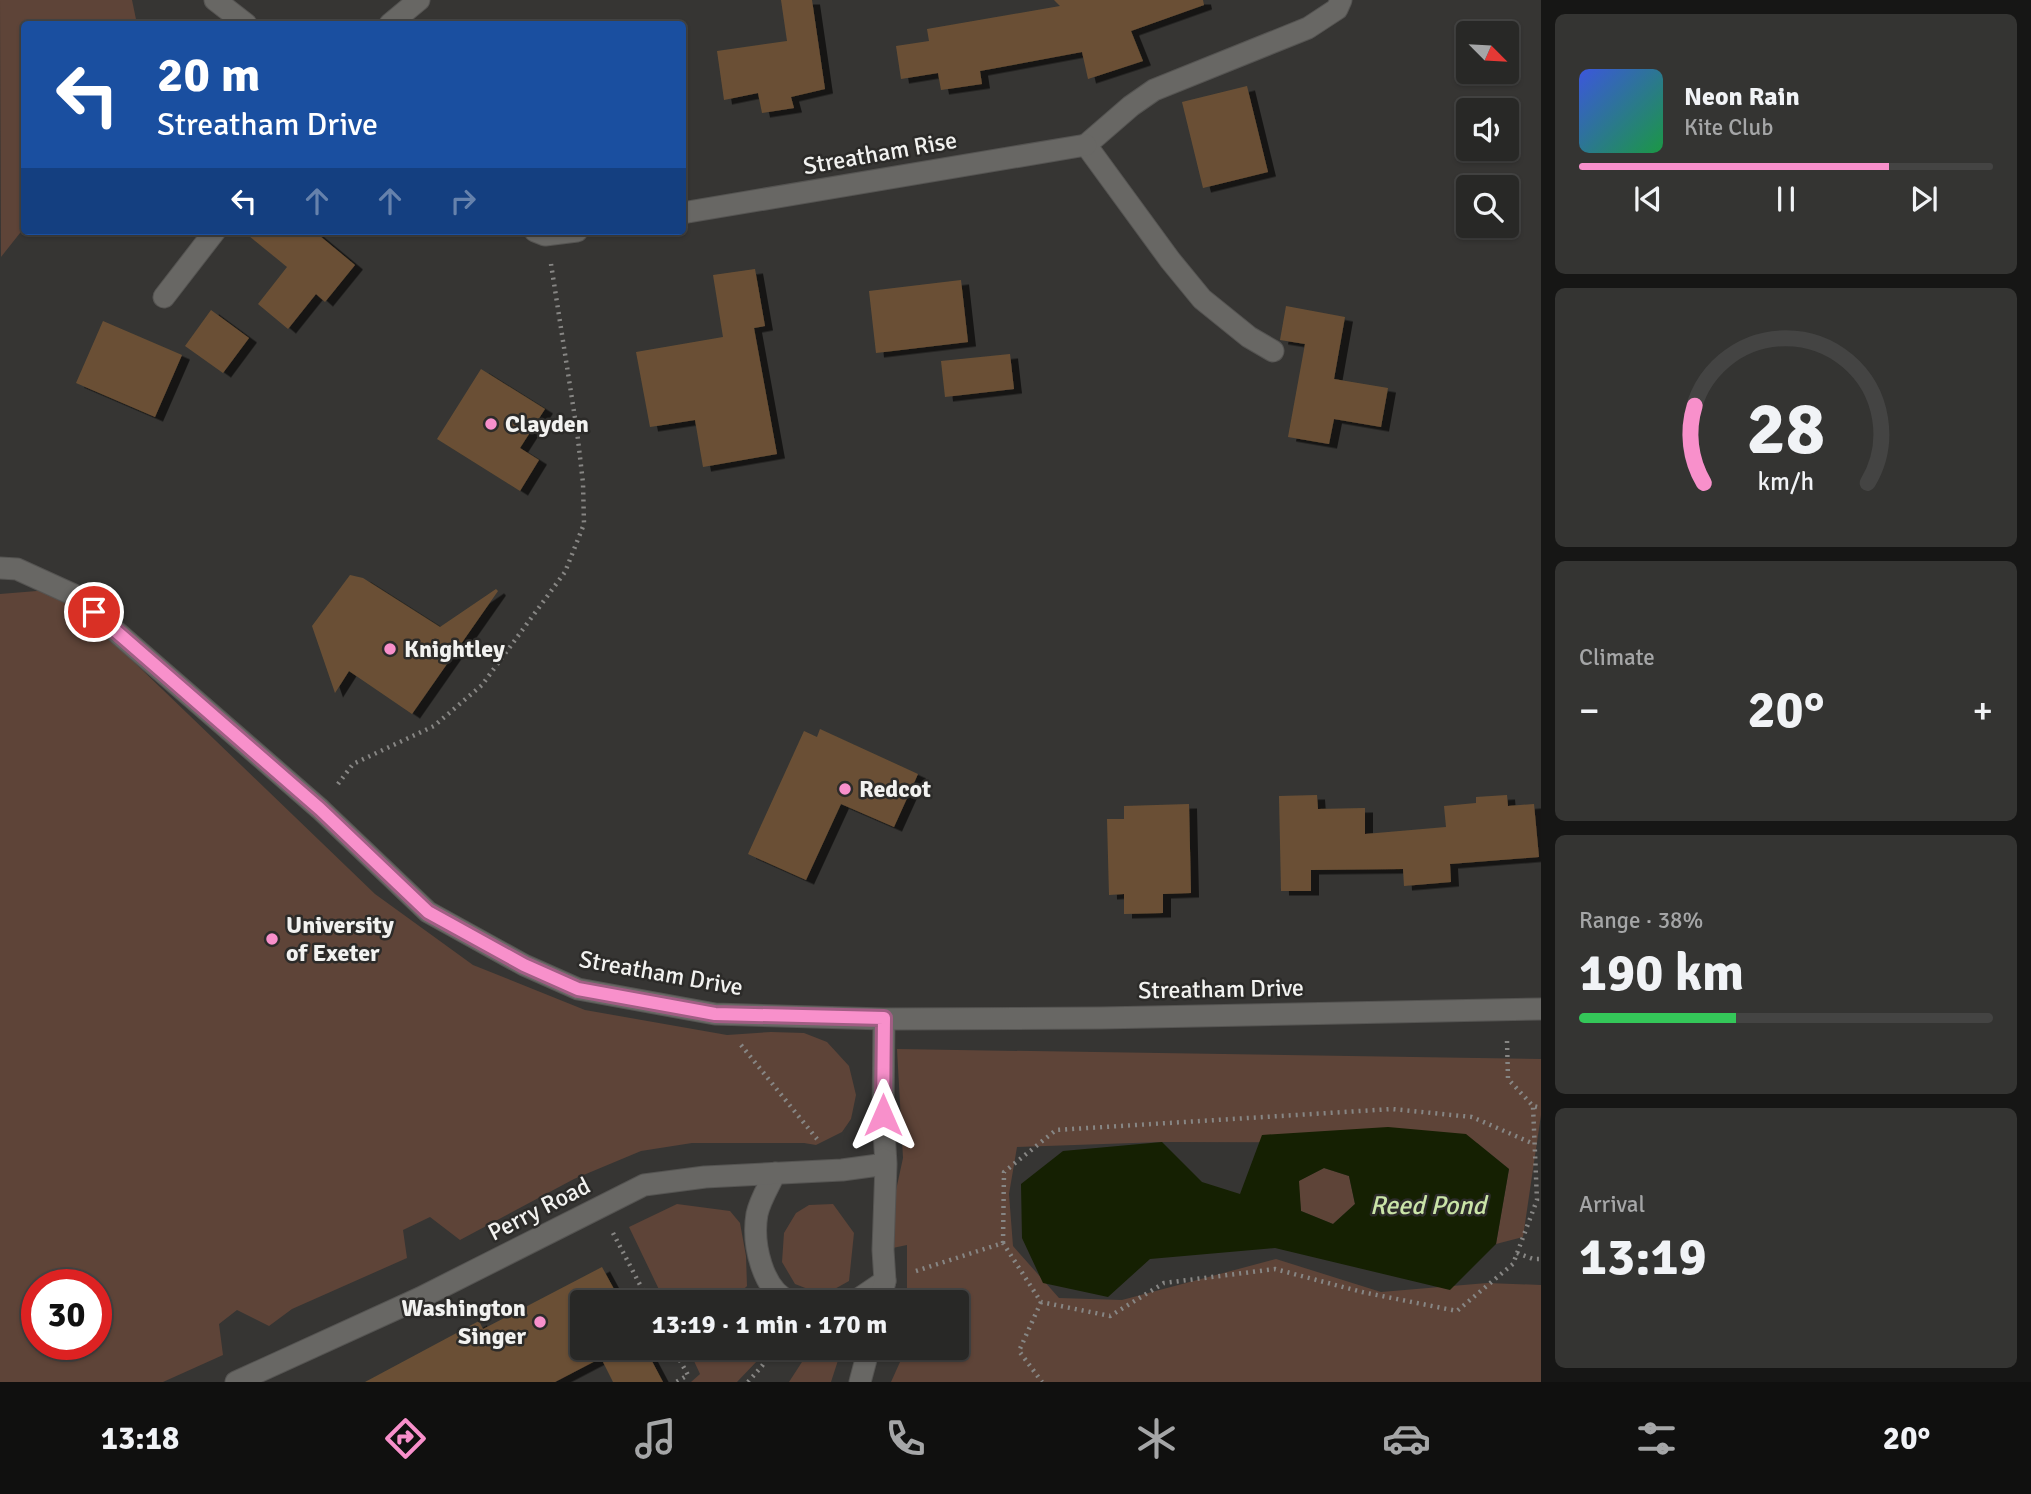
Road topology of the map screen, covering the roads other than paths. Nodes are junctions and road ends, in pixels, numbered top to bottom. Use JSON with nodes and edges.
{"nodes":[{"id":1,"x":215,"y":0,"type":"edge"},
{"id":2,"x":419,"y":0,"type":"edge"},
{"id":3,"x":1341,"y":0,"type":"edge"},
{"id":4,"x":242,"y":21,"type":"edge"},
{"id":5,"x":394,"y":21,"type":"edge"},
{"id":6,"x":1086,"y":145,"type":"junction"},
{"id":7,"x":686,"y":212,"type":"edge"},
{"id":8,"x":212,"y":235,"type":"edge"},
{"id":9,"x":164,"y":296,"type":"dead end"},
{"id":10,"x":1273,"y":351,"type":"dead end"},
{"id":11,"x":0,"y":568,"type":"edge"},
{"id":12,"x":1541,"y":1009,"type":"edge"},
{"id":13,"x":884,"y":1018,"type":"junction"},
{"id":14,"x":886,"y":1164,"type":"junction"},
{"id":15,"x":775,"y":1173,"type":"junction"},
{"id":16,"x":777,"y":1290,"type":"edge"},
{"id":17,"x":882,"y":1290,"type":"edge"},
{"id":18,"x":866,"y":1360,"type":"edge"},
{"id":19,"x":236,"y":1382,"type":"edge"},
{"id":20,"x":860,"y":1382,"type":"edge"}],
"edges":[{"from":1,"to":4,"type":"street"},
{"from":2,"to":5,"type":"street"},
{"from":3,"to":6,"type":"street"},
{"from":6,"to":7,"type":"street","name":"Streatham Rise"},
{"from":6,"to":10,"type":"street"},
{"from":8,"to":9,"type":"street"},
{"from":11,"to":13,"type":"street","name":"Streatham Drive"},
{"from":12,"to":13,"type":"street","name":"Streatham Drive"},
{"from":13,"to":14,"type":"street"},
{"from":14,"to":15,"type":"street","name":"Perry Road"},
{"from":14,"to":17,"type":"street"},
{"from":15,"to":16,"type":"street"},
{"from":15,"to":19,"type":"street","name":"Perry Road"},
{"from":18,"to":20,"type":"street"}]}
